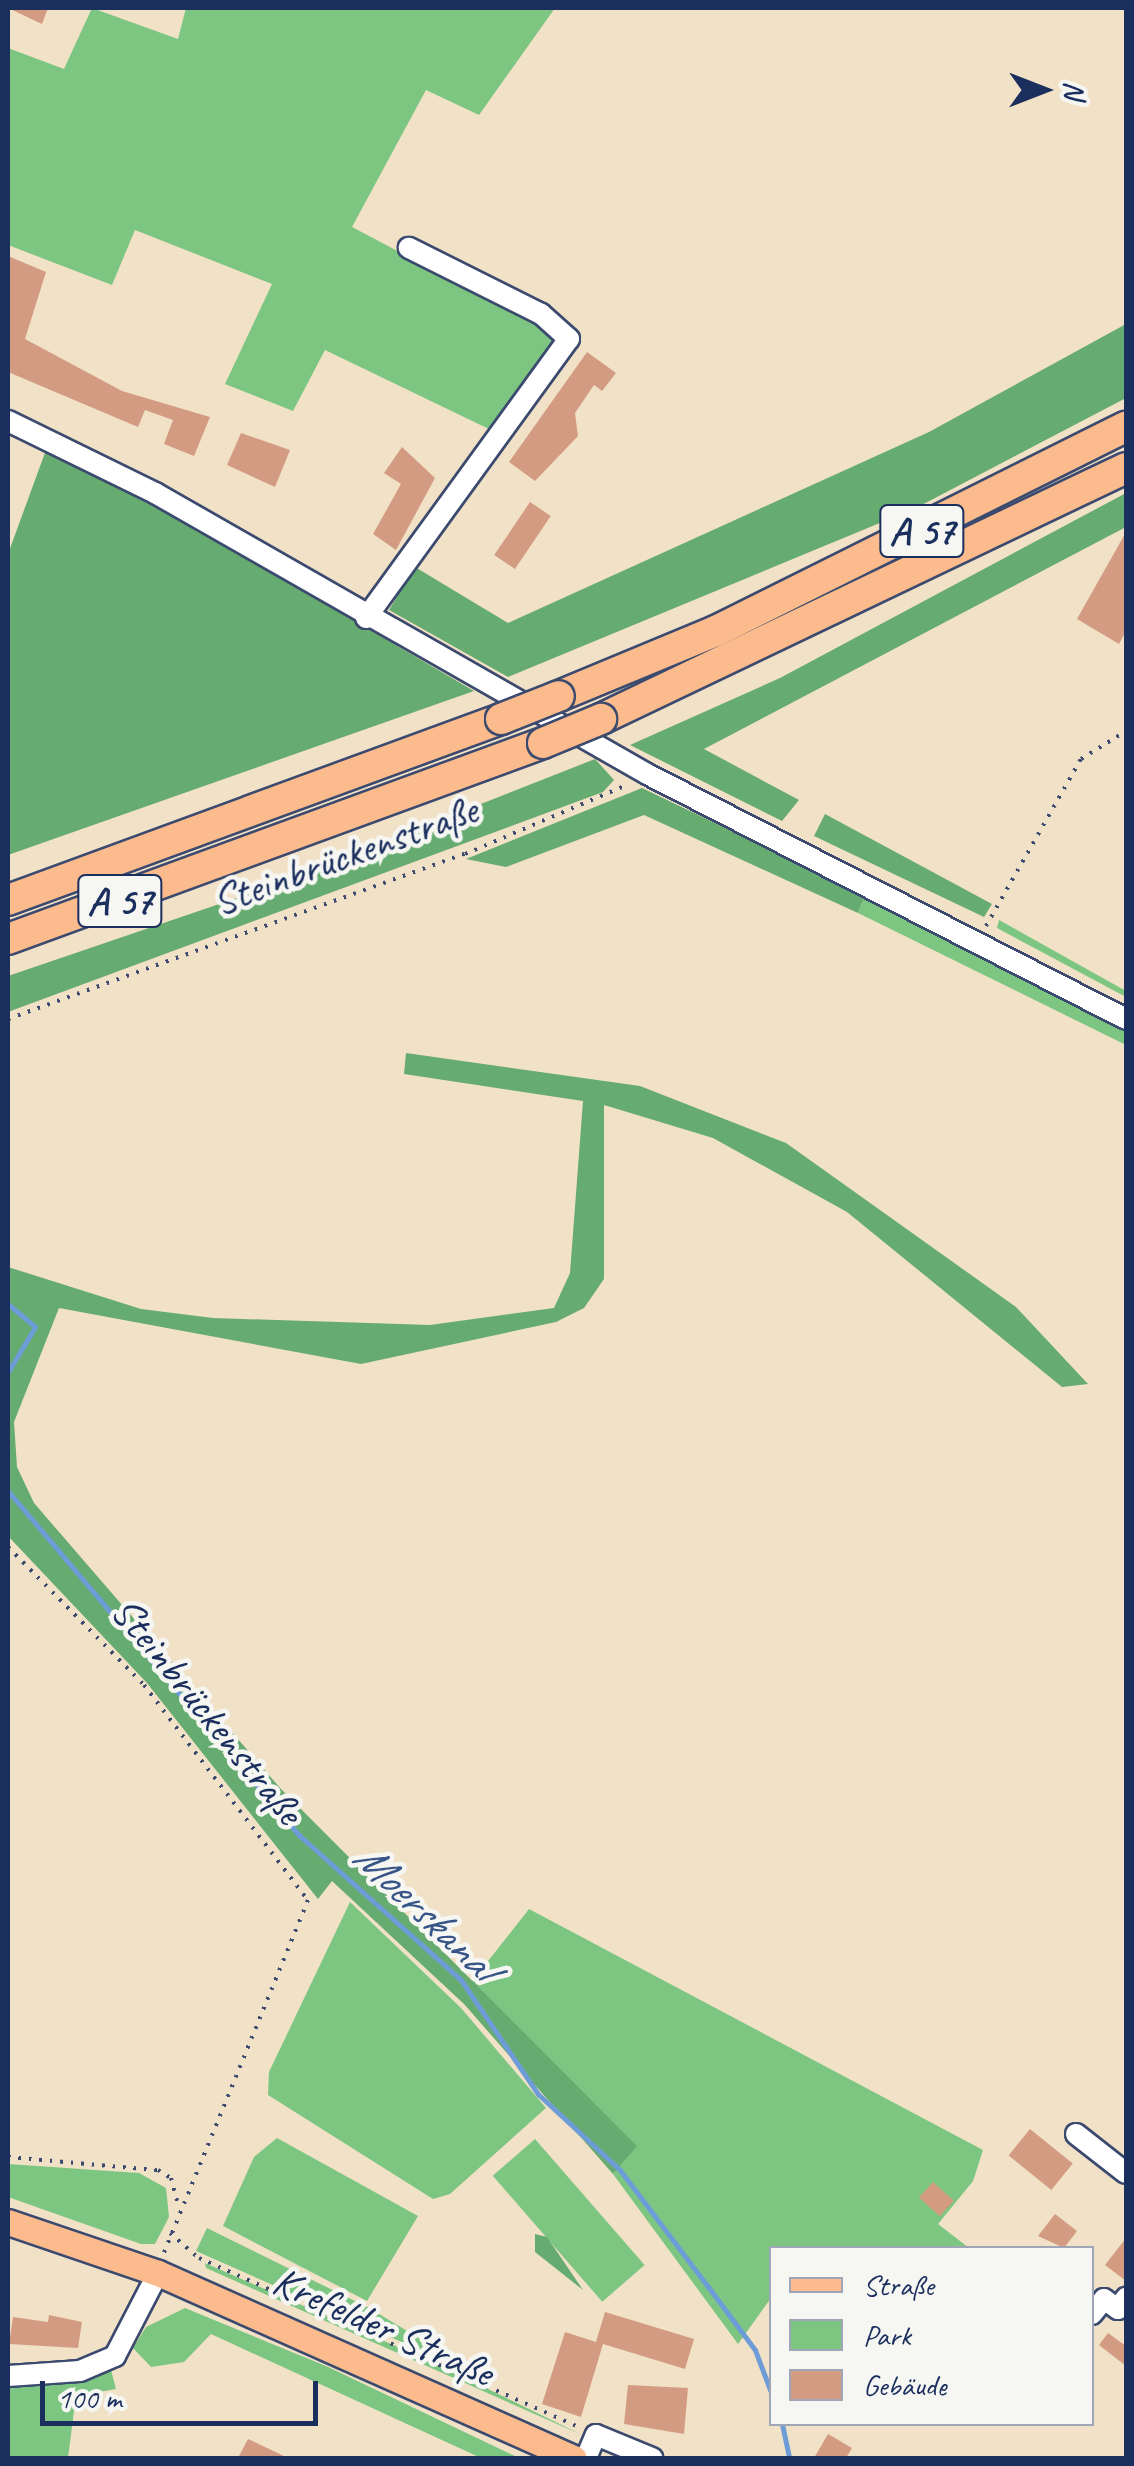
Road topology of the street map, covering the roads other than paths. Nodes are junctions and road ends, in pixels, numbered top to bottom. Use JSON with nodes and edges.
{"nodes":[{"id":1,"x":409,"y":248,"type":"dead end"},
{"id":2,"x":8,"y":420,"type":"edge"},
{"id":3,"x":1126,"y":427,"type":"edge"},
{"id":4,"x":1126,"y":468,"type":"edge"},
{"id":5,"x":366,"y":618,"type":"junction"},
{"id":6,"x":164,"y":844,"type":"junction"},
{"id":7,"x":8,"y":884,"type":"edge"},
{"id":8,"x":8,"y":900,"type":"edge"},
{"id":9,"x":8,"y":939,"type":"edge"},
{"id":10,"x":1126,"y":1018,"type":"edge"},
{"id":11,"x":1076,"y":2134,"type":"dead end"},
{"id":12,"x":1126,"y":2173,"type":"edge"},
{"id":13,"x":8,"y":2222,"type":"edge"},
{"id":14,"x":158,"y":2273,"type":"junction"},
{"id":15,"x":1126,"y":2298,"type":"edge"},
{"id":16,"x":1094,"y":2312,"type":"edge"},
{"id":17,"x":8,"y":2376,"type":"edge"},
{"id":18,"x":574,"y":2458,"type":"edge"},
{"id":19,"x":586,"y":2458,"type":"edge"},
{"id":20,"x":652,"y":2458,"type":"edge"}],
"edges":[{"from":1,"to":5,"type":"street"},
{"from":2,"to":5,"type":"street"},
{"from":3,"to":6,"type":"highway","number":"A 57","bridge":true},
{"from":4,"to":9,"type":"highway","number":"A 57","bridge":true},
{"from":5,"to":10,"type":"street"},
{"from":6,"to":7,"type":"highway"},
{"from":6,"to":8,"type":"highway","number":"A 57"},
{"from":11,"to":12,"type":"street"},
{"from":13,"to":14,"type":"main road","name":"Krefelder Straße"},
{"from":14,"to":17,"type":"street"},
{"from":14,"to":18,"type":"main road","name":"Krefelder Straße"},
{"from":15,"to":16,"type":"street"},
{"from":19,"to":20,"type":"street"}]}
